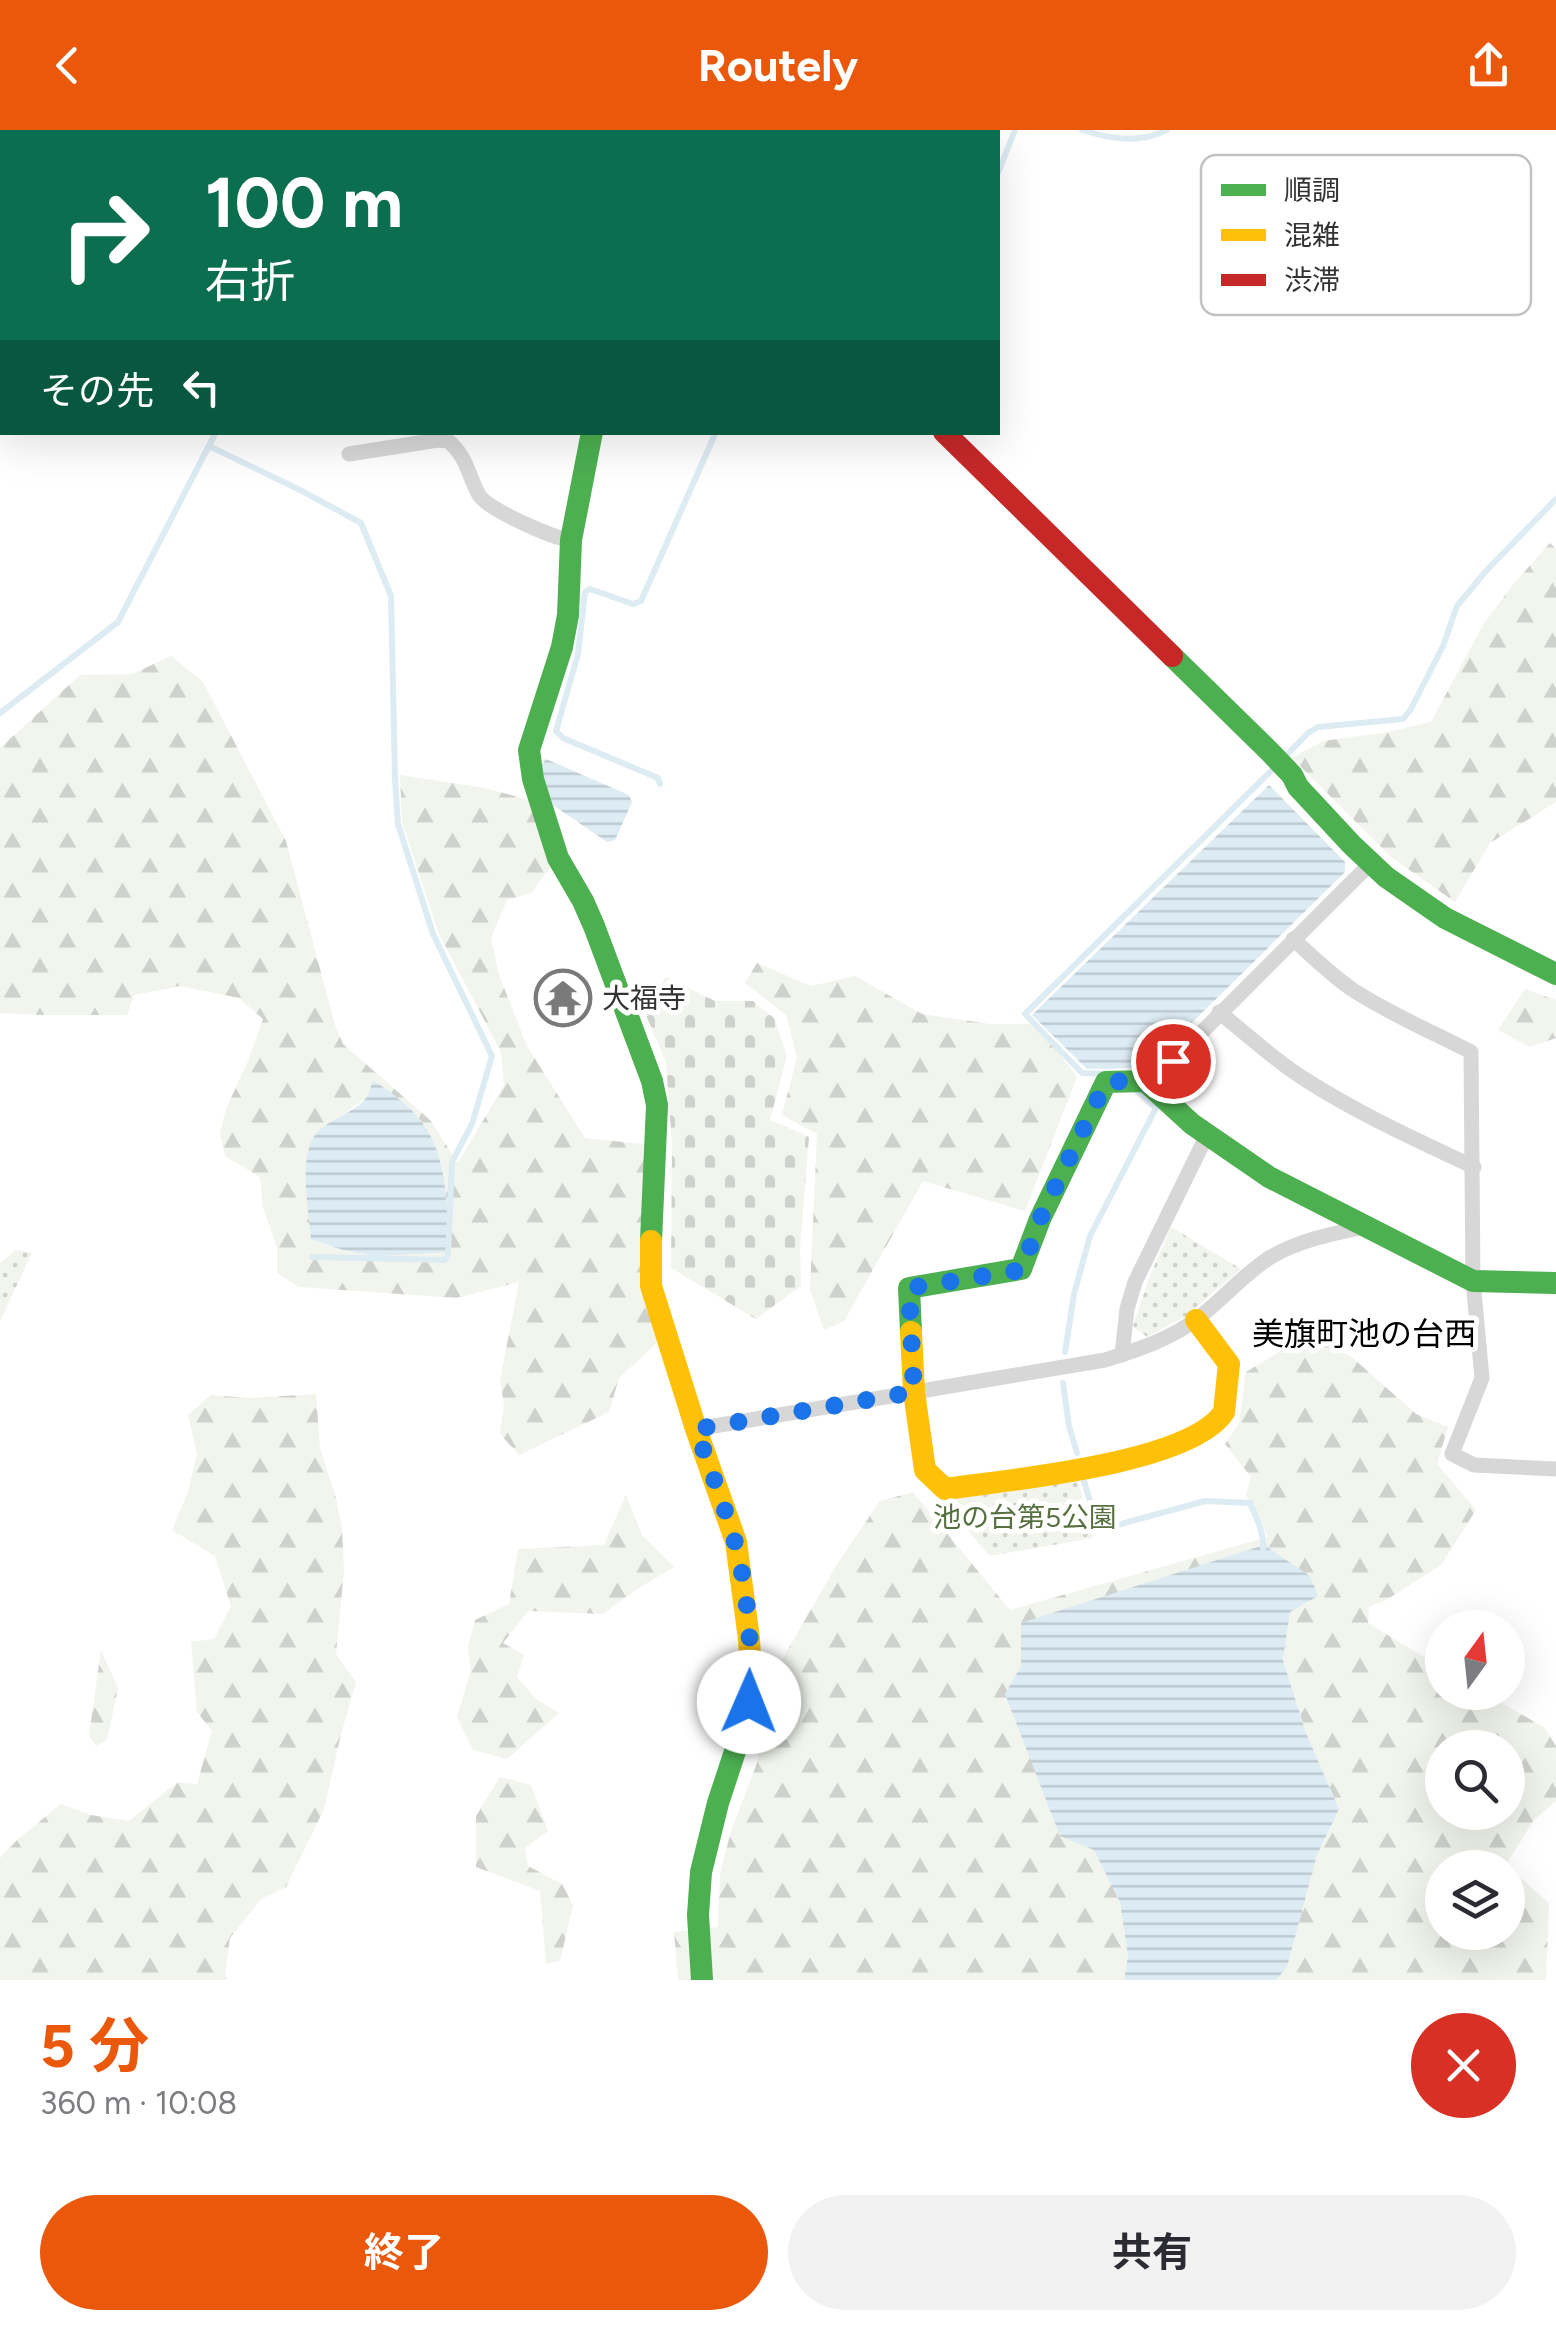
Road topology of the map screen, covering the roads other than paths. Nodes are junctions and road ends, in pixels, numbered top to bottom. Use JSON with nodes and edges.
{"nodes":[{"id":1,"x":591,"y":435,"type":"edge"},
{"id":2,"x":947,"y":435,"type":"edge"},
{"id":3,"x":349,"y":454,"type":"dead end"},
{"id":4,"x":570,"y":540,"type":"junction"},
{"id":5,"x":1371,"y":862,"type":"junction"},
{"id":6,"x":1293,"y":939,"type":"junction"},
{"id":7,"x":1556,"y":974,"type":"edge"},
{"id":8,"x":1220,"y":1012,"type":"junction"},
{"id":9,"x":1147,"y":1083,"type":"junction"},
{"id":10,"x":1206,"y":1134,"type":"junction"},
{"id":11,"x":1474,"y":1167,"type":"junction"},
{"id":12,"x":1366,"y":1227,"type":"junction"},
{"id":13,"x":1473,"y":1282,"type":"junction"},
{"id":14,"x":1556,"y":1283,"type":"edge"},
{"id":15,"x":1196,"y":1320,"type":"junction"},
{"id":16,"x":1122,"y":1355,"type":"junction"},
{"id":17,"x":914,"y":1392,"type":"junction"},
{"id":18,"x":696,"y":1429,"type":"junction"},
{"id":19,"x":1556,"y":1469,"type":"edge"},
{"id":20,"x":702,"y":1980,"type":"edge"}],
"edges":[{"from":1,"to":4,"type":"street"},
{"from":2,"to":5,"type":"street"},
{"from":3,"to":4,"type":"street"},
{"from":4,"to":18,"type":"street"},
{"from":5,"to":6,"type":"street"},
{"from":5,"to":7,"type":"street"},
{"from":6,"to":8,"type":"street"},
{"from":6,"to":11,"type":"street"},
{"from":8,"to":9,"type":"street"},
{"from":8,"to":11,"type":"street"},
{"from":9,"to":10,"type":"street"},
{"from":9,"to":17,"type":"street"},
{"from":10,"to":12,"type":"street"},
{"from":10,"to":16,"type":"street"},
{"from":11,"to":13,"type":"street"},
{"from":12,"to":13,"type":"street"},
{"from":12,"to":15,"type":"street"},
{"from":13,"to":14,"type":"street"},
{"from":13,"to":19,"type":"street"},
{"from":15,"to":16,"type":"street"},
{"from":15,"to":17,"type":"street"},
{"from":16,"to":17,"type":"street"},
{"from":17,"to":18,"type":"street"},
{"from":18,"to":20,"type":"street"}]}
